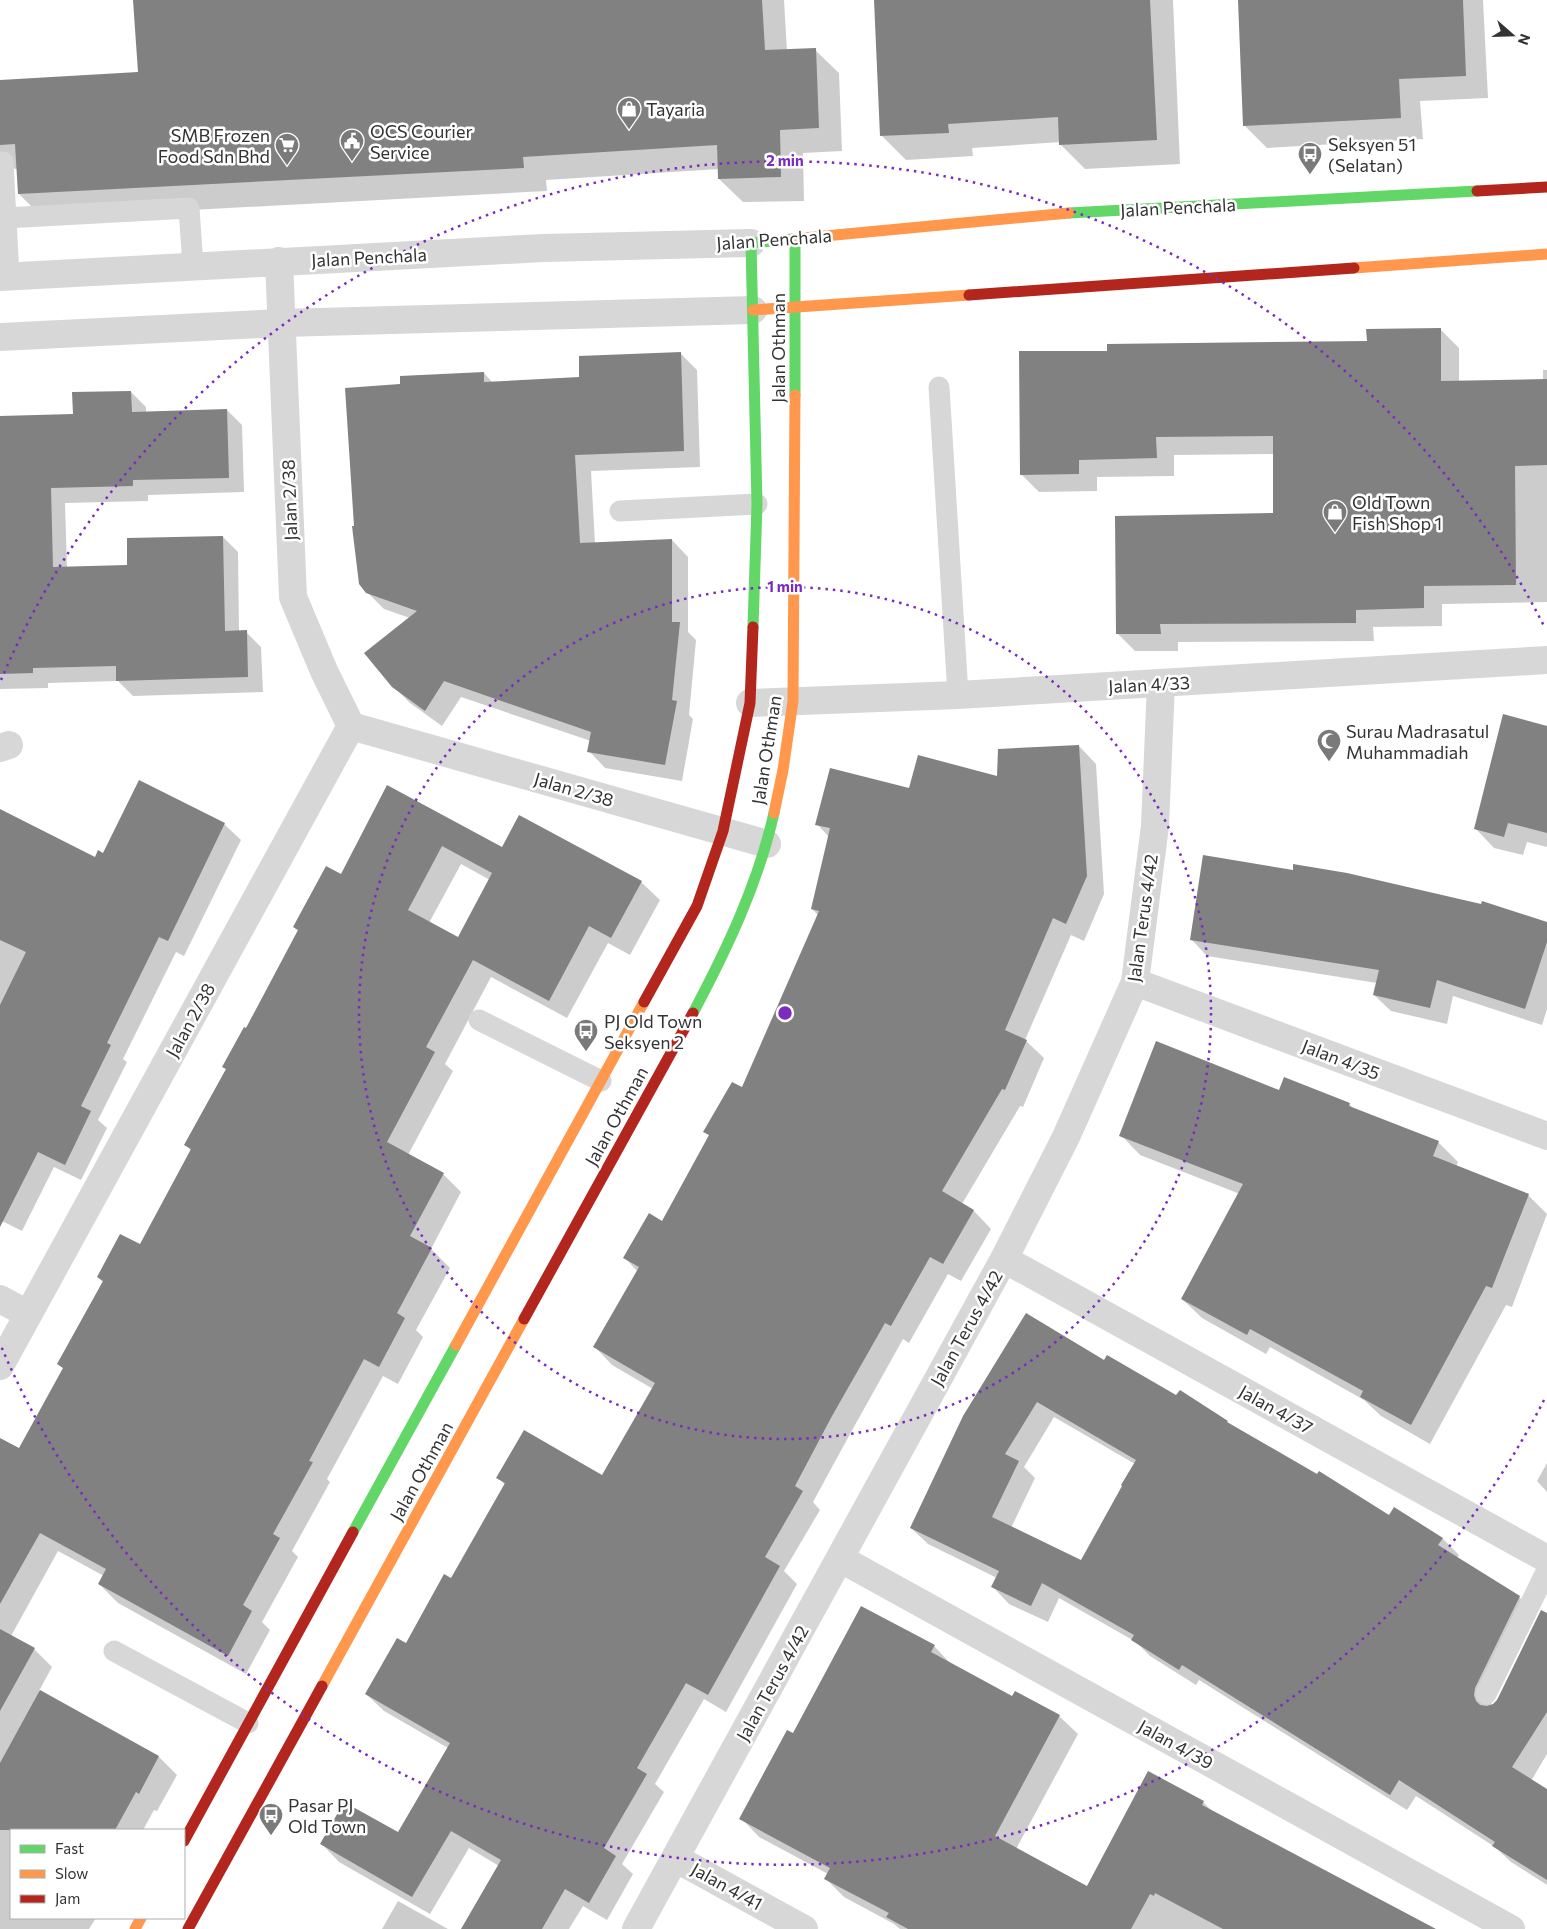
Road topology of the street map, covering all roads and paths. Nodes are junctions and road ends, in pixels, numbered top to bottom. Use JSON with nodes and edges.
{"nodes":[{"id":1,"x":3,"y":162,"type":"dead end"},
{"id":2,"x":1547,"y":187,"type":"edge"},
{"id":3,"x":5,"y":218,"type":"junction"},
{"id":4,"x":795,"y":240,"type":"junction"},
{"id":5,"x":751,"y":243,"type":"junction"},
{"id":6,"x":1547,"y":254,"type":"edge"},
{"id":7,"x":279,"y":261,"type":"junction"},
{"id":8,"x":193,"y":266,"type":"junction"},
{"id":9,"x":4,"y":277,"type":"edge"},
{"id":10,"x":796,"y":308,"type":"junction"},
{"id":11,"x":753,"y":310,"type":"junction"},
{"id":12,"x":282,"y":323,"type":"junction"},
{"id":13,"x":0,"y":337,"type":"edge"},
{"id":14,"x":939,"y":387,"type":"dead end"},
{"id":15,"x":757,"y":504,"type":"junction"},
{"id":16,"x":620,"y":511,"type":"dead end"},
{"id":17,"x":1547,"y":660,"type":"edge"},
{"id":18,"x":1161,"y":683,"type":"junction"},
{"id":19,"x":958,"y":695,"type":"junction"},
{"id":20,"x":793,"y":701,"type":"junction"},
{"id":21,"x":750,"y":704,"type":"junction"},
{"id":22,"x":351,"y":726,"type":"junction"},
{"id":23,"x":723,"y":831,"type":"junction"},
{"id":24,"x":767,"y":844,"type":"junction"},
{"id":25,"x":1135,"y":982,"type":"junction"},
{"id":26,"x":479,"y":1020,"type":"dead end"},
{"id":27,"x":601,"y":1081,"type":"junction"},
{"id":28,"x":1547,"y":1136,"type":"edge"},
{"id":29,"x":1004,"y":1259,"type":"junction"},
{"id":30,"x":0,"y":1299,"type":"edge"},
{"id":31,"x":28,"y":1314,"type":"junction"},
{"id":32,"x":0,"y":1366,"type":"edge"},
{"id":33,"x":841,"y":1559,"type":"junction"},
{"id":34,"x":1547,"y":1559,"type":"edge"},
{"id":35,"x":1547,"y":1570,"type":"edge"},
{"id":36,"x":114,"y":1651,"type":"dead end"},
{"id":37,"x":1486,"y":1694,"type":"dead end"},
{"id":38,"x":248,"y":1723,"type":"junction"},
{"id":39,"x":185,"y":1839,"type":"edge"},
{"id":40,"x":675,"y":1858,"type":"junction"},
{"id":41,"x":188,"y":1929,"type":"edge"},
{"id":42,"x":636,"y":1929,"type":"edge"},
{"id":43,"x":804,"y":1929,"type":"edge"},
{"id":44,"x":1511,"y":1929,"type":"edge"}],
"edges":[{"from":1,"to":3,"type":"lane"},
{"from":2,"to":4,"type":"main road","name":"Jalan Penchala"},
{"from":3,"to":8,"type":"lane"},
{"from":3,"to":9,"type":"lane"},
{"from":4,"to":5,"type":"main road","name":"Jalan Penchala"},
{"from":4,"to":10,"type":"main road","name":"Jalan Othman"},
{"from":5,"to":7,"type":"street","name":"Jalan Penchala"},
{"from":5,"to":11,"type":"main road","name":"Jalan Othman"},
{"from":6,"to":10,"type":"main road"},
{"from":7,"to":8,"type":"street","name":"Jalan Penchala"},
{"from":7,"to":12,"type":"street","name":"Jalan 2/38"},
{"from":8,"to":9,"type":"street","name":"Jalan Penchala"},
{"from":10,"to":11,"type":"main road"},
{"from":10,"to":20,"type":"main road","name":"Jalan Othman"},
{"from":11,"to":12,"type":"street"},
{"from":11,"to":15,"type":"main road","name":"Jalan Othman"},
{"from":12,"to":13,"type":"street"},
{"from":12,"to":22,"type":"street","name":"Jalan 2/38"},
{"from":14,"to":19,"type":"lane"},
{"from":15,"to":16,"type":"lane"},
{"from":15,"to":21,"type":"main road","name":"Jalan Othman"},
{"from":17,"to":18,"type":"street","name":"Jalan 4/33"},
{"from":18,"to":19,"type":"street","name":"Jalan 4/33"},
{"from":18,"to":25,"type":"street","name":"Jalan Terus 4/42"},
{"from":19,"to":20,"type":"street","name":"Jalan 4/33"},
{"from":20,"to":21,"type":"street","name":"Jalan 4/33"},
{"from":20,"to":24,"type":"main road","name":"Jalan Othman"},
{"from":21,"to":23,"type":"main road","name":"Jalan Othman"},
{"from":22,"to":23,"type":"street","name":"Jalan 2/38"},
{"from":22,"to":31,"type":"street","name":"Jalan 2/38"},
{"from":23,"to":24,"type":"street","name":"Jalan 2/38"},
{"from":23,"to":27,"type":"main road","name":"Jalan Othman"},
{"from":24,"to":41,"type":"main road","name":"Jalan Othman"},
{"from":25,"to":28,"type":"street","name":"Jalan 4/35"},
{"from":25,"to":29,"type":"street","name":"Jalan Terus 4/42"},
{"from":26,"to":27,"type":"lane"},
{"from":27,"to":38,"type":"main road","name":"Jalan Othman"},
{"from":29,"to":33,"type":"street","name":"Jalan Terus 4/42"},
{"from":29,"to":34,"type":"street","name":"Jalan 4/37"},
{"from":30,"to":31,"type":"street"},
{"from":31,"to":32,"type":"street","name":"Jalan 2/38"},
{"from":33,"to":40,"type":"street","name":"Jalan Terus 4/42"},
{"from":33,"to":44,"type":"street","name":"Jalan 4/39"},
{"from":35,"to":37,"type":"lane"},
{"from":36,"to":38,"type":"lane"},
{"from":38,"to":39,"type":"main road","name":"Jalan Othman"},
{"from":40,"to":42,"type":"street","name":"Jalan Terus 4/42"},
{"from":40,"to":43,"type":"street","name":"Jalan 4/41"}]}
